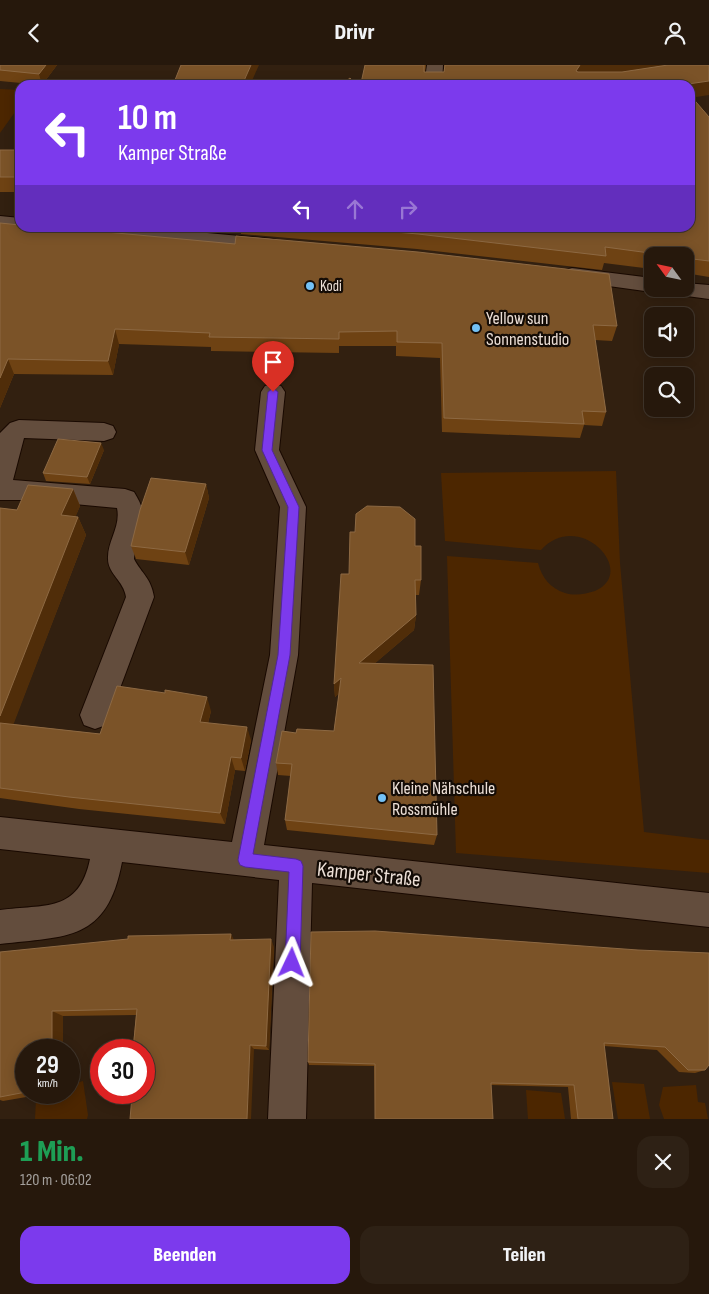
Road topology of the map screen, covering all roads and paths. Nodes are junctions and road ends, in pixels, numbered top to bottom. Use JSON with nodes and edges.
{"nodes":[{"id":1,"x":435,"y":65,"type":"edge"},
{"id":2,"x":434,"y":80,"type":"edge"},
{"id":3,"x":0,"y":222,"type":"edge"},
{"id":4,"x":15,"y":224,"type":"edge"},
{"id":5,"x":183,"y":232,"type":"edge"},
{"id":6,"x":207,"y":233,"type":"edge"},
{"id":7,"x":294,"y":247,"type":"edge"},
{"id":8,"x":554,"y":273,"type":"edge"},
{"id":9,"x":644,"y":284,"type":"edge"},
{"id":10,"x":694,"y":290,"type":"edge"},
{"id":11,"x":709,"y":292,"type":"edge"},
{"id":12,"x":273,"y":392,"type":"dead end"},
{"id":13,"x":104,"y":433,"type":"dead end"},
{"id":14,"x":0,"y":483,"type":"edge"},
{"id":15,"x":0,"y":490,"type":"edge"},
{"id":16,"x":95,"y":715,"type":"dead end"},
{"id":17,"x":0,"y":833,"type":"edge"},
{"id":18,"x":109,"y":846,"type":"junction"},
{"id":19,"x":245,"y":860,"type":"junction"},
{"id":20,"x":296,"y":866,"type":"junction"},
{"id":21,"x":709,"y":910,"type":"edge"},
{"id":22,"x":0,"y":927,"type":"edge"},
{"id":23,"x":287,"y":1119,"type":"edge"}],
"edges":[{"from":1,"to":2,"type":"street"},
{"from":3,"to":4,"type":"street"},
{"from":5,"to":6,"type":"street"},
{"from":6,"to":7,"type":"street"},
{"from":8,"to":9,"type":"street"},
{"from":10,"to":11,"type":"street"},
{"from":12,"to":19,"type":"street"},
{"from":13,"to":14,"type":"street"},
{"from":15,"to":16,"type":"street"},
{"from":17,"to":18,"type":"street","name":"Kamper Straße"},
{"from":18,"to":19,"type":"street","name":"Kamper Straße"},
{"from":18,"to":22,"type":"street"},
{"from":19,"to":20,"type":"street","name":"Kamper Straße"},
{"from":20,"to":21,"type":"street","name":"Kamper Straße"},
{"from":20,"to":23,"type":"street"}]}
